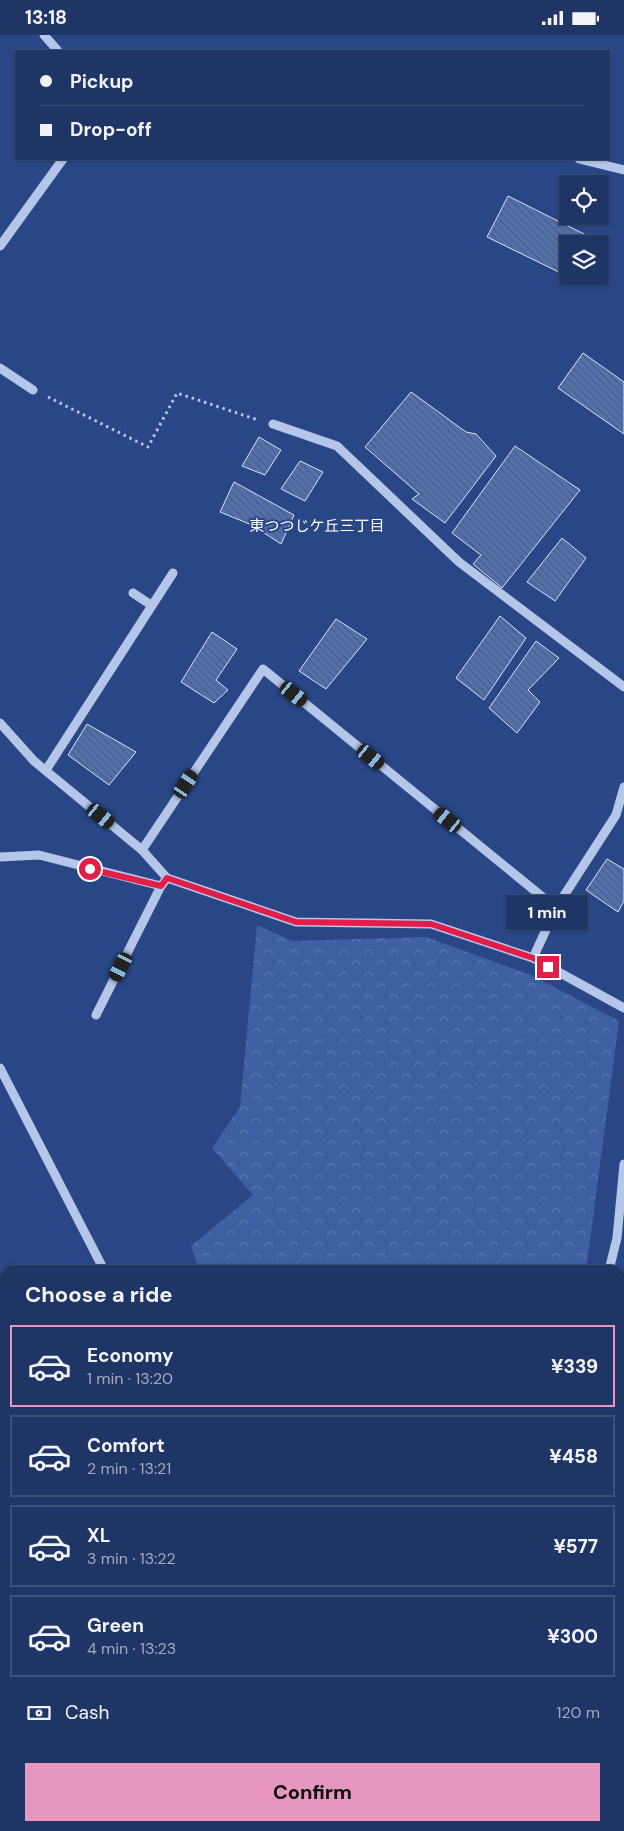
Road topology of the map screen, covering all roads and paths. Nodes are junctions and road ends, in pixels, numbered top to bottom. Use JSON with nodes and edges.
{"nodes":[{"id":1,"x":44,"y":35,"type":"edge"},
{"id":2,"x":57,"y":50,"type":"edge"},
{"id":3,"x":62,"y":160,"type":"edge"},
{"id":4,"x":583,"y":160,"type":"edge"},
{"id":5,"x":624,"y":170,"type":"edge"},
{"id":6,"x":0,"y":246,"type":"edge"},
{"id":7,"x":0,"y":368,"type":"edge"},
{"id":8,"x":33,"y":390,"type":"joint"},
{"id":9,"x":273,"y":425,"type":"joint"},
{"id":10,"x":173,"y":573,"type":"dead end"},
{"id":11,"x":133,"y":593,"type":"dead end"},
{"id":12,"x":151,"y":605,"type":"junction"},
{"id":13,"x":624,"y":687,"type":"edge"},
{"id":14,"x":0,"y":723,"type":"edge"},
{"id":15,"x":46,"y":770,"type":"junction"},
{"id":16,"x":624,"y":787,"type":"edge"},
{"id":17,"x":142,"y":850,"type":"junction"},
{"id":18,"x":0,"y":857,"type":"edge"},
{"id":19,"x":167,"y":878,"type":"junction"},
{"id":20,"x":161,"y":886,"type":"junction"},
{"id":21,"x":556,"y":908,"type":"junction"},
{"id":22,"x":533,"y":958,"type":"junction"},
{"id":23,"x":624,"y":1008,"type":"edge"},
{"id":24,"x":96,"y":1015,"type":"dead end"},
{"id":25,"x":0,"y":1068,"type":"edge"},
{"id":26,"x":3,"y":1081,"type":"edge"},
{"id":27,"x":624,"y":1164,"type":"edge"},
{"id":28,"x":101,"y":1265,"type":"edge"},
{"id":29,"x":610,"y":1265,"type":"edge"}],
"edges":[{"from":1,"to":2,"type":"street"},
{"from":3,"to":6,"type":"street"},
{"from":4,"to":5,"type":"street"},
{"from":7,"to":8,"type":"street"},
{"from":8,"to":9,"type":"path"},
{"from":9,"to":13,"type":"street"},
{"from":10,"to":12,"type":"street"},
{"from":11,"to":12,"type":"street"},
{"from":12,"to":15,"type":"street"},
{"from":14,"to":15,"type":"street"},
{"from":15,"to":17,"type":"street"},
{"from":16,"to":21,"type":"street"},
{"from":17,"to":19,"type":"street"},
{"from":17,"to":21,"type":"street"},
{"from":18,"to":20,"type":"street"},
{"from":19,"to":20,"type":"street"},
{"from":19,"to":22,"type":"street"},
{"from":20,"to":24,"type":"street"},
{"from":21,"to":22,"type":"street"},
{"from":22,"to":23,"type":"street"},
{"from":25,"to":26,"type":"street"},
{"from":26,"to":28,"type":"street"},
{"from":27,"to":29,"type":"street"}]}
